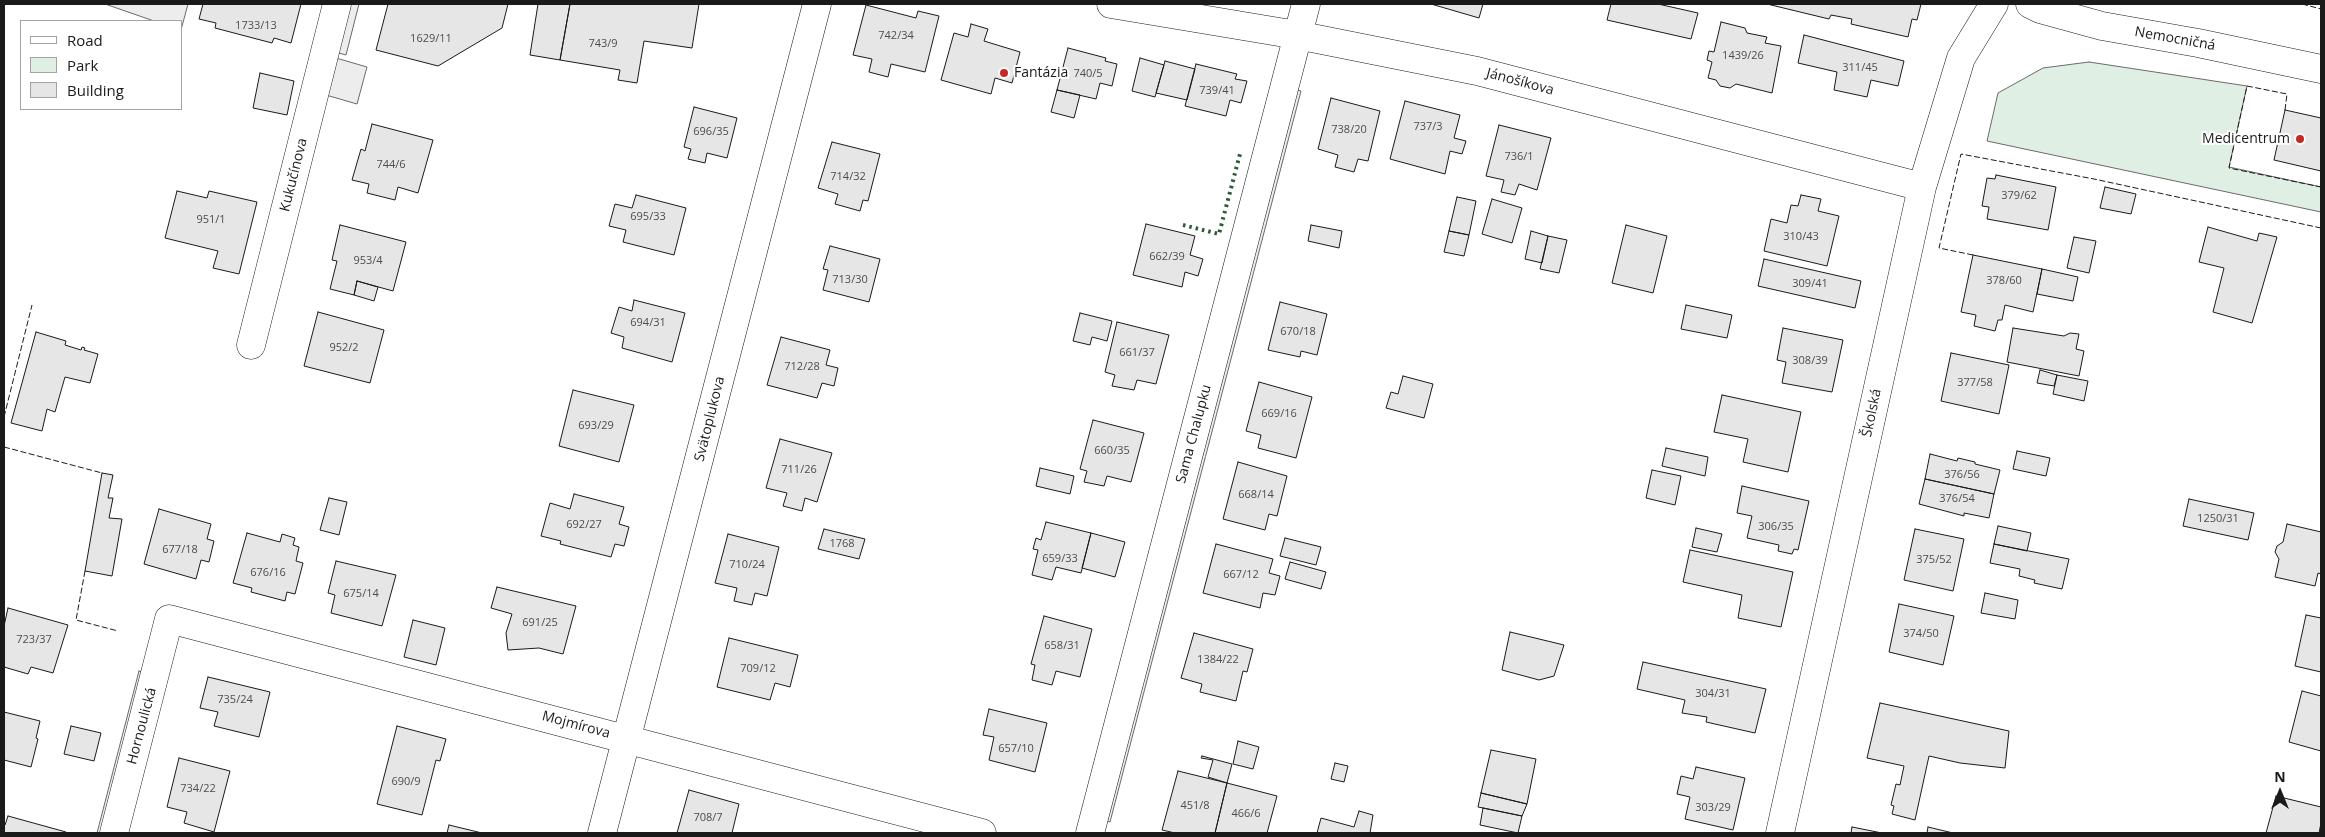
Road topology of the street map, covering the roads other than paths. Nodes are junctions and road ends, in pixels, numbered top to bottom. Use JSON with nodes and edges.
{"nodes":[{"id":1,"x":337,"y":4,"type":"edge"},
{"id":2,"x":817,"y":4,"type":"edge"},
{"id":3,"x":1111,"y":4,"type":"edge"},
{"id":4,"x":1306,"y":4,"type":"edge"},
{"id":5,"x":1994,"y":4,"type":"edge"},
{"id":6,"x":2030,"y":4,"type":"edge"},
{"id":7,"x":1297,"y":35,"type":"junction"},
{"id":8,"x":2321,"y":69,"type":"edge"},
{"id":9,"x":1922,"y":187,"type":"junction"},
{"id":10,"x":251,"y":346,"type":"dead end"},
{"id":11,"x":170,"y":619,"type":"joint"},
{"id":12,"x":627,"y":738,"type":"junction"},
{"id":13,"x":114,"y":833,"type":"edge"},
{"id":14,"x":602,"y":833,"type":"edge"},
{"id":15,"x":982,"y":833,"type":"edge"},
{"id":16,"x":1090,"y":833,"type":"edge"},
{"id":17,"x":1780,"y":833,"type":"edge"}],
"edges":[{"from":1,"to":10,"type":"street","name":"Kukučínova"},
{"from":2,"to":12,"type":"street","name":"Svätoplukova"},
{"from":3,"to":7,"type":"street","name":"Jánošíkova"},
{"from":4,"to":7,"type":"street","name":"Sama Chalupku"},
{"from":5,"to":9,"type":"street","name":"Školská"},
{"from":6,"to":8,"type":"street","name":"Nemocničná"},
{"from":7,"to":9,"type":"street","name":"Jánošíkova"},
{"from":7,"to":16,"type":"street","name":"Sama Chalupku"},
{"from":9,"to":17,"type":"street","name":"Školská"},
{"from":11,"to":12,"type":"street","name":"Mojmírova"},
{"from":11,"to":13,"type":"street","name":"Hornoulická"},
{"from":12,"to":14,"type":"street","name":"Svätoplukova"},
{"from":12,"to":15,"type":"street","name":"Mojmírova"}]}
